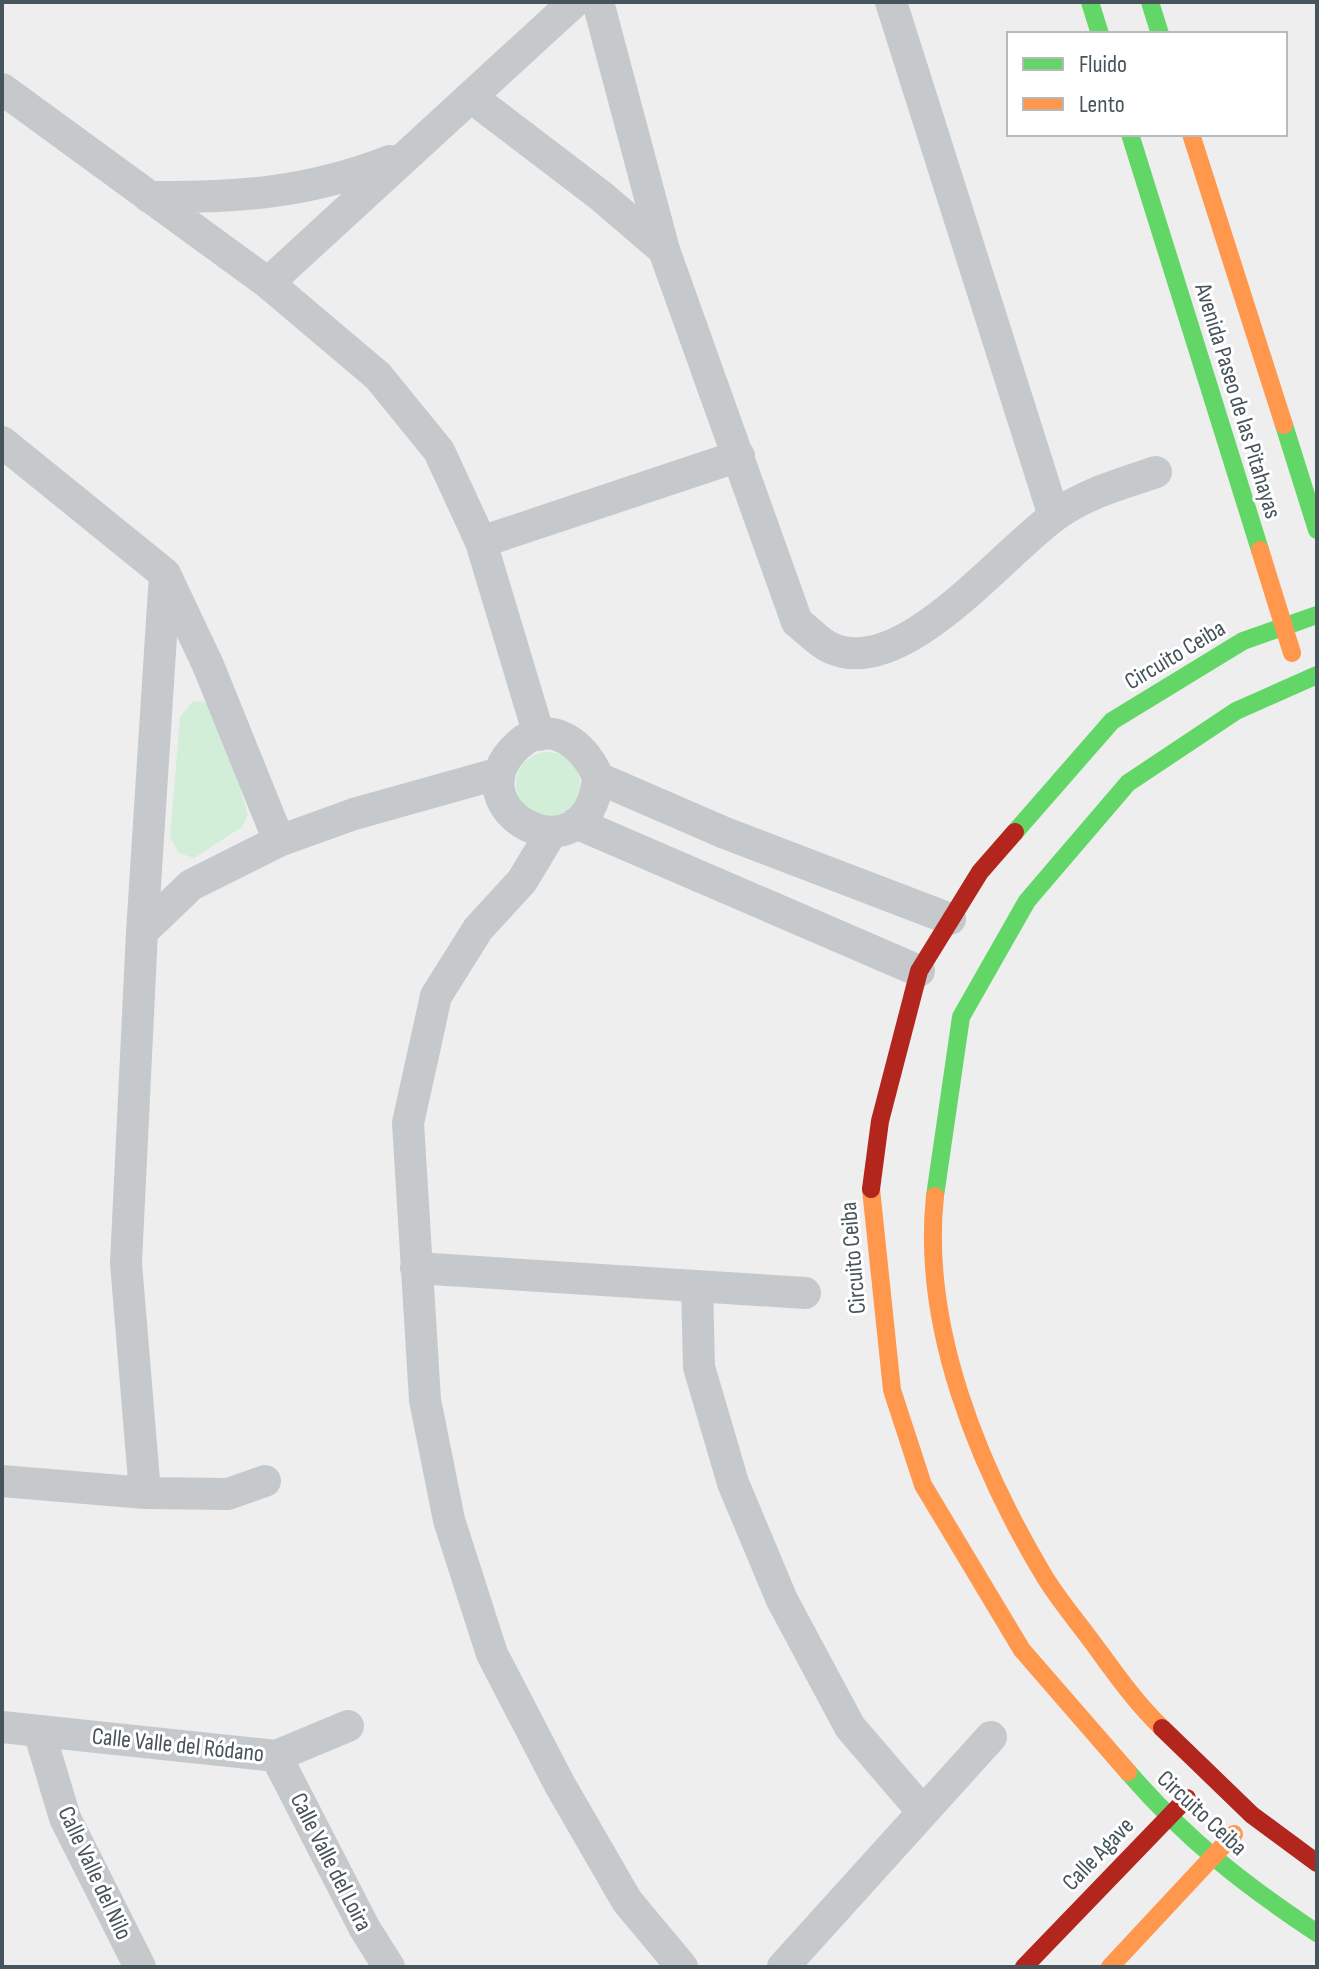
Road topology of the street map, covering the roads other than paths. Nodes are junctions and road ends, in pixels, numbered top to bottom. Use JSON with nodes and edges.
{"nodes":[{"id":1,"x":574,"y":2,"type":"edge"},
{"id":2,"x":598,"y":2,"type":"edge"},
{"id":3,"x":891,"y":2,"type":"edge"},
{"id":4,"x":1090,"y":2,"type":"edge"},
{"id":5,"x":1150,"y":2,"type":"edge"},
{"id":6,"x":1099,"y":32,"type":"edge"},
{"id":7,"x":1159,"y":32,"type":"edge"},
{"id":8,"x":2,"y":89,"type":"edge"},
{"id":9,"x":471,"y":97,"type":"junction"},
{"id":10,"x":1131,"y":136,"type":"edge"},
{"id":11,"x":1192,"y":136,"type":"edge"},
{"id":12,"x":408,"y":154,"type":"junction"},
{"id":13,"x":149,"y":197,"type":"junction"},
{"id":14,"x":664,"y":250,"type":"junction"},
{"id":15,"x":268,"y":283,"type":"junction"},
{"id":16,"x":2,"y":442,"type":"edge"},
{"id":17,"x":739,"y":456,"type":"junction"},
{"id":18,"x":1156,"y":472,"type":"dead end"},
{"id":19,"x":1054,"y":516,"type":"junction"},
{"id":20,"x":1317,"y":530,"type":"edge"},
{"id":21,"x":481,"y":542,"type":"junction"},
{"id":22,"x":165,"y":574,"type":"junction"},
{"id":23,"x":1317,"y":615,"type":"edge"},
{"id":24,"x":1284,"y":627,"type":"junction"},
{"id":25,"x":1309,"y":678,"type":"edge"},
{"id":26,"x":539,"y":735,"type":"junction"},
{"id":27,"x":500,"y":773,"type":"junction"},
{"id":28,"x":598,"y":778,"type":"junction"},
{"id":29,"x":563,"y":828,"type":"junction"},
{"id":30,"x":725,"y":833,"type":"junction"},
{"id":31,"x":279,"y":841,"type":"junction"},
{"id":32,"x":707,"y":881,"type":"junction"},
{"id":33,"x":950,"y":919,"type":"junction"},
{"id":34,"x":142,"y":932,"type":"junction"},
{"id":35,"x":919,"y":971,"type":"junction"},
{"id":36,"x":416,"y":1268,"type":"junction"},
{"id":37,"x":697,"y":1286,"type":"junction"},
{"id":38,"x":805,"y":1293,"type":"dead end"},
{"id":39,"x":2,"y":1481,"type":"edge"},
{"id":40,"x":265,"y":1481,"type":"dead end"},
{"id":41,"x":145,"y":1493,"type":"junction"},
{"id":42,"x":348,"y":1726,"type":"dead end"},
{"id":43,"x":2,"y":1727,"type":"edge"},
{"id":44,"x":39,"y":1731,"type":"junction"},
{"id":45,"x":991,"y":1737,"type":"dead end"},
{"id":46,"x":276,"y":1756,"type":"junction"},
{"id":47,"x":1209,"y":1776,"type":"junction"},
{"id":48,"x":923,"y":1812,"type":"junction"},
{"id":49,"x":1252,"y":1815,"type":"junction"},
{"id":50,"x":1167,"y":1817,"type":"junction"},
{"id":51,"x":1214,"y":1857,"type":"junction"},
{"id":52,"x":1317,"y":1863,"type":"edge"},
{"id":53,"x":1317,"y":1933,"type":"edge"},
{"id":54,"x":140,"y":1967,"type":"edge"},
{"id":55,"x":389,"y":1967,"type":"edge"},
{"id":56,"x":682,"y":1967,"type":"edge"},
{"id":57,"x":783,"y":1967,"type":"edge"},
{"id":58,"x":1024,"y":1967,"type":"edge"},
{"id":59,"x":1110,"y":1967,"type":"edge"}],
"edges":[{"from":1,"to":9,"type":"street"},
{"from":2,"to":14,"type":"street"},
{"from":3,"to":19,"type":"street"},
{"from":4,"to":6,"type":"street"},
{"from":5,"to":7,"type":"street"},
{"from":8,"to":13,"type":"street"},
{"from":9,"to":12,"type":"street"},
{"from":9,"to":14,"type":"street"},
{"from":10,"to":24,"type":"street","name":"Avenida Paseo de las Pitahayas"},
{"from":11,"to":20,"type":"street","name":"Avenida Paseo de las Pitahayas"},
{"from":12,"to":13,"type":"street"},
{"from":12,"to":15,"type":"street"},
{"from":13,"to":15,"type":"street"},
{"from":14,"to":17,"type":"street"},
{"from":15,"to":21,"type":"street"},
{"from":16,"to":22,"type":"street"},
{"from":17,"to":19,"type":"street"},
{"from":17,"to":21,"type":"street"},
{"from":18,"to":19,"type":"street"},
{"from":21,"to":26,"type":"street"},
{"from":22,"to":31,"type":"street"},
{"from":22,"to":34,"type":"street"},
{"from":23,"to":24,"type":"street","name":"Circuito Ceiba"},
{"from":24,"to":25,"type":"street","name":"Avenida Paseo de las Pitahayas"},
{"from":24,"to":33,"type":"street","name":"Circuito Ceiba"},
{"from":25,"to":47,"type":"street","name":"Circuito Ceiba"},
{"from":26,"to":27,"type":"street"},
{"from":26,"to":28,"type":"street"},
{"from":27,"to":29,"type":"street"},
{"from":27,"to":31,"type":"street"},
{"from":28,"to":29,"type":"street"},
{"from":28,"to":30,"type":"street"},
{"from":29,"to":32,"type":"street"},
{"from":29,"to":36,"type":"street"},
{"from":30,"to":32,"type":"street"},
{"from":30,"to":33,"type":"street"},
{"from":31,"to":34,"type":"street"},
{"from":32,"to":35,"type":"street"},
{"from":33,"to":35,"type":"street","name":"Circuito Ceiba"},
{"from":34,"to":41,"type":"street"},
{"from":35,"to":50,"type":"street","name":"Circuito Ceiba"},
{"from":36,"to":37,"type":"street"},
{"from":36,"to":56,"type":"street"},
{"from":37,"to":38,"type":"street"},
{"from":37,"to":48,"type":"street"},
{"from":39,"to":41,"type":"street"},
{"from":40,"to":41,"type":"street"},
{"from":42,"to":46,"type":"street","name":"Calle Valle del Ródano"},
{"from":43,"to":44,"type":"street","name":"Calle Valle del Ródano"},
{"from":44,"to":46,"type":"street","name":"Calle Valle del Ródano"},
{"from":44,"to":54,"type":"street","name":"Calle Valle del Nilo"},
{"from":45,"to":48,"type":"street"},
{"from":46,"to":55,"type":"street","name":"Calle Valle del Loira"},
{"from":47,"to":49,"type":"street","name":"Circuito Ceiba"},
{"from":47,"to":50,"type":"street","name":"Calle Agave"},
{"from":48,"to":57,"type":"street"},
{"from":49,"to":51,"type":"street"},
{"from":49,"to":52,"type":"street","name":"Circuito Ceiba"},
{"from":50,"to":51,"type":"street","name":"Circuito Ceiba"},
{"from":50,"to":58,"type":"street","name":"Calle Agave"},
{"from":51,"to":53,"type":"street","name":"Circuito Ceiba"},
{"from":51,"to":59,"type":"street"}]}
